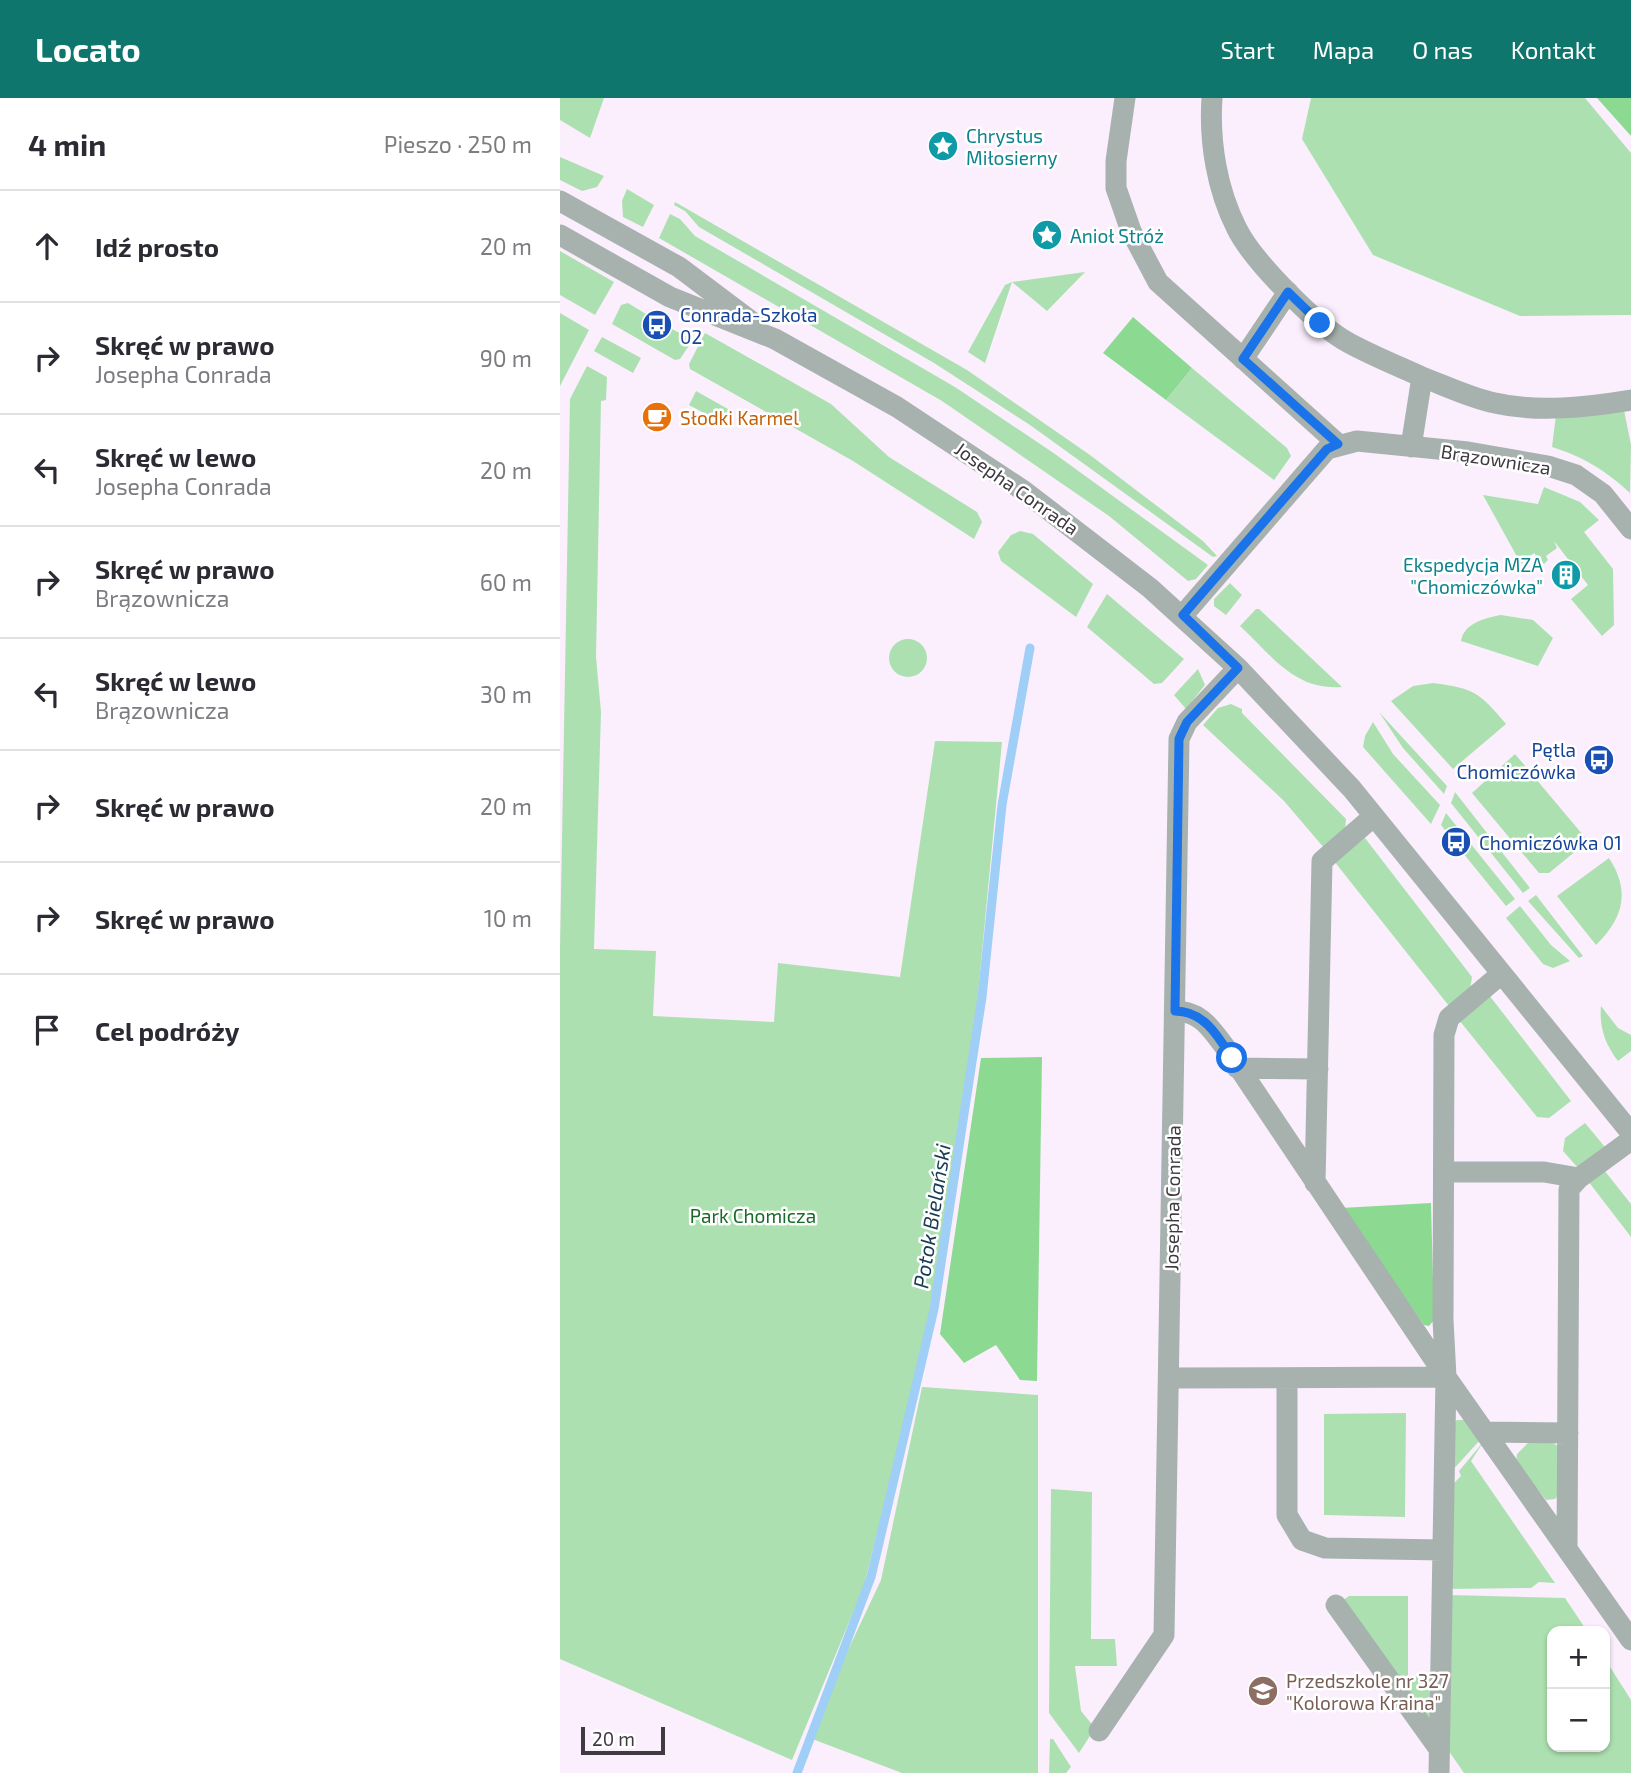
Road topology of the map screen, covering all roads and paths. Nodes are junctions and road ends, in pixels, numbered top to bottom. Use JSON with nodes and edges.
{"nodes":[{"id":1,"x":1125,"y":98,"type":"edge"},
{"id":2,"x":1212,"y":98,"type":"edge"},
{"id":3,"x":560,"y":201,"type":"edge"},
{"id":4,"x":560,"y":235,"type":"edge"},
{"id":5,"x":1288,"y":292,"type":"junction"},
{"id":6,"x":775,"y":339,"type":"junction"},
{"id":7,"x":1243,"y":359,"type":"junction"},
{"id":8,"x":1422,"y":377,"type":"junction"},
{"id":9,"x":1631,"y":400,"type":"edge"},
{"id":10,"x":1338,"y":444,"type":"junction"},
{"id":11,"x":1411,"y":447,"type":"junction"},
{"id":12,"x":1631,"y":529,"type":"edge"},
{"id":13,"x":1183,"y":615,"type":"junction"},
{"id":14,"x":1238,"y":668,"type":"junction"},
{"id":15,"x":1374,"y":816,"type":"junction"},
{"id":16,"x":1500,"y":975,"type":"junction"},
{"id":17,"x":1175,"y":1011,"type":"junction"},
{"id":18,"x":1237,"y":1068,"type":"junction"},
{"id":19,"x":1318,"y":1069,"type":"junction"},
{"id":20,"x":1631,"y":1133,"type":"edge"},
{"id":21,"x":1631,"y":1140,"type":"edge"},
{"id":22,"x":1444,"y":1172,"type":"junction"},
{"id":23,"x":1579,"y":1178,"type":"junction"},
{"id":24,"x":1315,"y":1183,"type":"junction"},
{"id":25,"x":1168,"y":1377,"type":"junction"},
{"id":26,"x":1446,"y":1377,"type":"junction"},
{"id":27,"x":1287,"y":1378,"type":"junction"},
{"id":28,"x":1487,"y":1432,"type":"junction"},
{"id":29,"x":1568,"y":1433,"type":"junction"},
{"id":30,"x":1567,"y":1549,"type":"junction"},
{"id":31,"x":1443,"y":1550,"type":"junction"},
{"id":32,"x":1336,"y":1605,"type":"dead end"},
{"id":33,"x":1606,"y":1605,"type":"junction"},
{"id":34,"x":1631,"y":1606,"type":"edge"},
{"id":35,"x":1631,"y":1640,"type":"edge"},
{"id":36,"x":1099,"y":1731,"type":"dead end"},
{"id":37,"x":1439,"y":1749,"type":"junction"},
{"id":38,"x":1439,"y":1773,"type":"edge"}],
"edges":[{"from":1,"to":7,"type":"street"},
{"from":2,"to":5,"type":"street"},
{"from":3,"to":6,"type":"street","name":"Josepha Conrada"},
{"from":4,"to":6,"type":"street","name":"Josepha Conrada"},
{"from":5,"to":7,"type":"street"},
{"from":5,"to":8,"type":"street"},
{"from":6,"to":13,"type":"street","name":"Josepha Conrada"},
{"from":7,"to":10,"type":"street"},
{"from":8,"to":9,"type":"street"},
{"from":8,"to":11,"type":"street"},
{"from":10,"to":11,"type":"street","name":"Brązownicza"},
{"from":10,"to":13,"type":"street"},
{"from":11,"to":12,"type":"street","name":"Brązownicza"},
{"from":13,"to":14,"type":"street","name":"Josepha Conrada"},
{"from":14,"to":15,"type":"street","name":"Josepha Conrada"},
{"from":14,"to":17,"type":"street","name":"Josepha Conrada"},
{"from":15,"to":16,"type":"street","name":"Josepha Conrada"},
{"from":15,"to":19,"type":"street"},
{"from":16,"to":20,"type":"street","name":"Josepha Conrada"},
{"from":16,"to":22,"type":"street"},
{"from":17,"to":18,"type":"street"},
{"from":17,"to":25,"type":"street","name":"Josepha Conrada"},
{"from":18,"to":19,"type":"street"},
{"from":18,"to":24,"type":"street"},
{"from":19,"to":24,"type":"street"},
{"from":21,"to":23,"type":"street"},
{"from":22,"to":23,"type":"street"},
{"from":22,"to":26,"type":"street"},
{"from":23,"to":29,"type":"street"},
{"from":24,"to":26,"type":"street"},
{"from":25,"to":27,"type":"street"},
{"from":25,"to":36,"type":"street","name":"Josepha Conrada"},
{"from":26,"to":27,"type":"street"},
{"from":26,"to":28,"type":"street"},
{"from":26,"to":31,"type":"street"},
{"from":27,"to":31,"type":"street"},
{"from":28,"to":29,"type":"street"},
{"from":28,"to":30,"type":"street"},
{"from":29,"to":30,"type":"street"},
{"from":30,"to":33,"type":"street"},
{"from":31,"to":37,"type":"street"},
{"from":32,"to":37,"type":"street"},
{"from":33,"to":34,"type":"street"},
{"from":33,"to":35,"type":"street"},
{"from":37,"to":38,"type":"street"}]}
